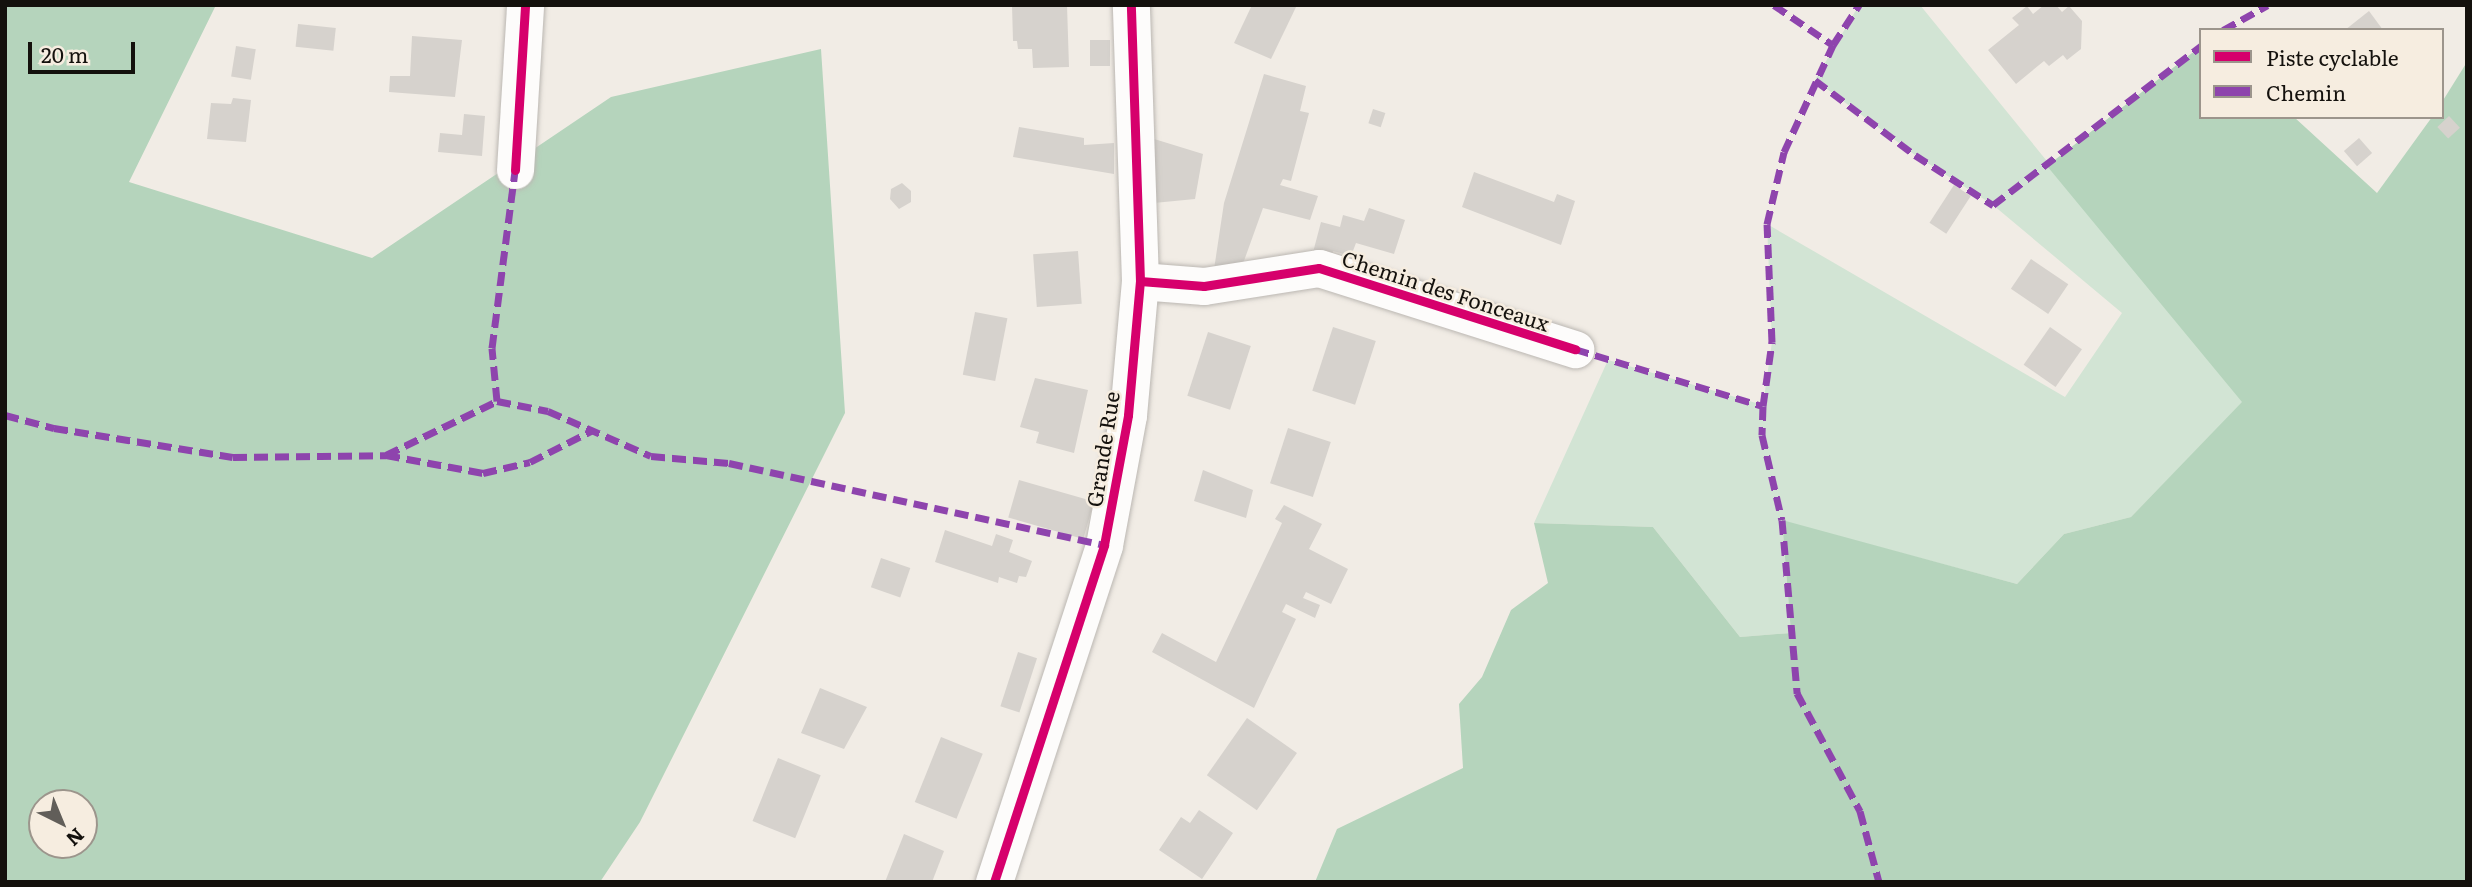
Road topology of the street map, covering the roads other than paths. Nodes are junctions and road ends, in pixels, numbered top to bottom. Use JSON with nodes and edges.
{"nodes":[{"id":1,"x":525,"y":5,"type":"edge"},
{"id":2,"x":1130,"y":5,"type":"edge"},
{"id":3,"x":515,"y":170,"type":"dead end"},
{"id":4,"x":1140,"y":282,"type":"junction"},
{"id":5,"x":1575,"y":349,"type":"dead end"},
{"id":6,"x":994,"y":882,"type":"edge"}],
"edges":[{"from":1,"to":3,"type":"street"},
{"from":2,"to":4,"type":"street","name":"Grande Rue"},
{"from":4,"to":5,"type":"street","name":"Chemin des Fonceaux"},
{"from":4,"to":6,"type":"street","name":"Grande Rue"}]}
